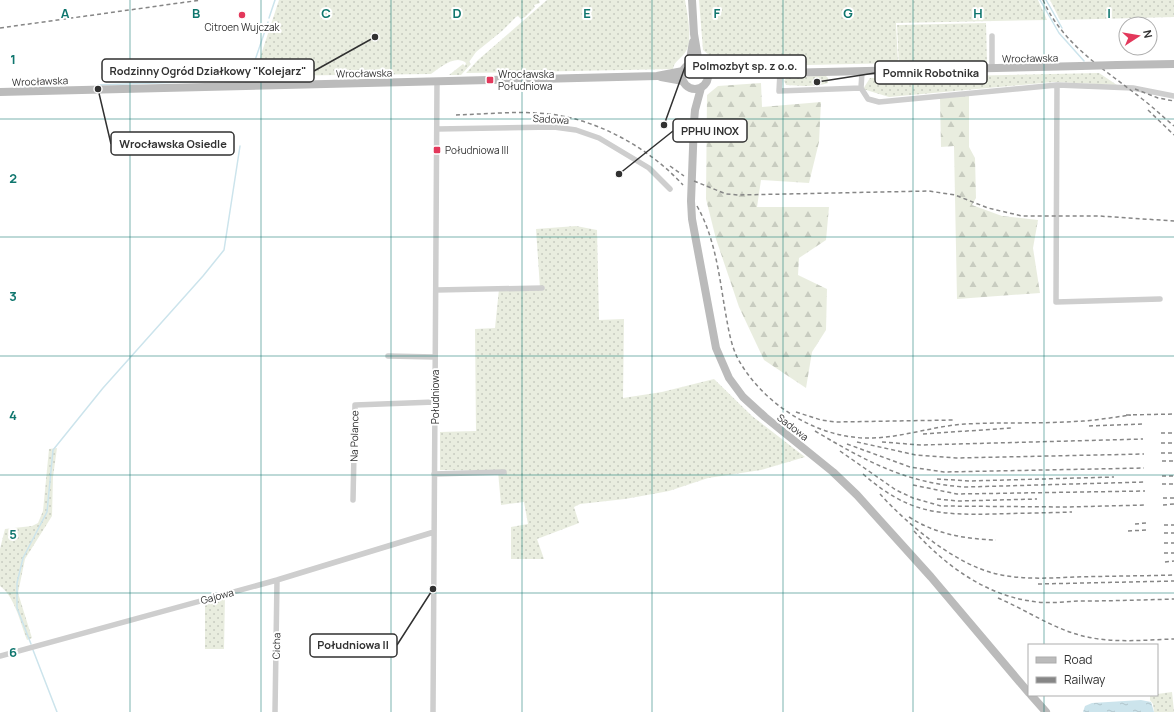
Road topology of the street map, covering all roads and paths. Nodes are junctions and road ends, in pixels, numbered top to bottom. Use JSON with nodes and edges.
{"nodes":[{"id":1,"x":692,"y":0,"type":"edge"},
{"id":2,"x":694,"y":34,"type":"junction"},
{"id":3,"x":992,"y":36,"type":"dead end"},
{"id":4,"x":700,"y":64,"type":"junction"},
{"id":5,"x":1174,"y":64,"type":"edge"},
{"id":6,"x":686,"y":68,"type":"junction"},
{"id":7,"x":992,"y":69,"type":"junction"},
{"id":8,"x":862,"y":72,"type":"junction"},
{"id":9,"x":780,"y":74,"type":"junction"},
{"id":10,"x":657,"y":76,"type":"junction"},
{"id":11,"x":708,"y":77,"type":"junction"},
{"id":12,"x":683,"y":81,"type":"junction"},
{"id":13,"x":437,"y":83,"type":"junction"},
{"id":14,"x":1057,"y":85,"type":"junction"},
{"id":15,"x":690,"y":88,"type":"junction"},
{"id":16,"x":701,"y":88,"type":"junction"},
{"id":17,"x":861,"y":88,"type":"junction"},
{"id":18,"x":0,"y":92,"type":"edge"},
{"id":19,"x":1174,"y":96,"type":"edge"},
{"id":20,"x":695,"y":110,"type":"junction"},
{"id":21,"x":437,"y":126,"type":"junction"},
{"id":22,"x":670,"y":189,"type":"dead end"},
{"id":23,"x":542,"y":288,"type":"dead end"},
{"id":24,"x":436,"y":290,"type":"junction"},
{"id":25,"x":1160,"y":299,"type":"dead end"},
{"id":26,"x":388,"y":356,"type":"dead end"},
{"id":27,"x":435,"y":358,"type":"junction"},
{"id":28,"x":435,"y":402,"type":"junction"},
{"id":29,"x":504,"y":472,"type":"dead end"},
{"id":30,"x":434,"y":474,"type":"junction"},
{"id":31,"x":353,"y":500,"type":"dead end"},
{"id":32,"x":434,"y":532,"type":"junction"},
{"id":33,"x":277,"y":580,"type":"junction"},
{"id":34,"x":0,"y":656,"type":"edge"},
{"id":35,"x":1028,"y":691,"type":"edge"},
{"id":36,"x":1032,"y":696,"type":"edge"},
{"id":37,"x":275,"y":712,"type":"edge"},
{"id":38,"x":433,"y":712,"type":"edge"},
{"id":39,"x":1046,"y":712,"type":"edge"}],
"edges":[{"from":1,"to":2,"type":"main road"},
{"from":2,"to":4,"type":"main road"},
{"from":2,"to":6,"type":"main road"},
{"from":3,"to":7,"type":"street"},
{"from":4,"to":6,"type":"main road"},
{"from":4,"to":11,"type":"main road"},
{"from":5,"to":7,"type":"main road","name":"Wrocławska","bridge":true},
{"from":6,"to":10,"type":"main road","name":"Wrocławska"},
{"from":6,"to":12,"type":"main road"},
{"from":7,"to":8,"type":"main road","name":"Wrocławska"},
{"from":8,"to":9,"type":"main road","name":"Wrocławska"},
{"from":8,"to":17,"type":"street"},
{"from":9,"to":11,"type":"main road","name":"Wrocławska"},
{"from":9,"to":17,"type":"street"},
{"from":10,"to":12,"type":"main road","name":"Wrocławska"},
{"from":10,"to":13,"type":"main road","name":"Wrocławska"},
{"from":11,"to":16,"type":"main road"},
{"from":12,"to":15,"type":"main road"},
{"from":13,"to":18,"type":"main road","name":"Wrocławska"},
{"from":13,"to":21,"type":"street","name":"Południowa"},
{"from":14,"to":17,"type":"street"},
{"from":14,"to":19,"type":"street"},
{"from":14,"to":25,"type":"street"},
{"from":15,"to":16,"type":"main road"},
{"from":15,"to":20,"type":"main road","name":"Sadowa"},
{"from":16,"to":20,"type":"main road","name":"Sadowa"},
{"from":20,"to":35,"type":"main road","name":"Sadowa"},
{"from":21,"to":22,"type":"street","name":"Sadowa"},
{"from":21,"to":24,"type":"street","name":"Południowa"},
{"from":23,"to":24,"type":"street"},
{"from":24,"to":27,"type":"street","name":"Południowa"},
{"from":26,"to":27,"type":"street"},
{"from":27,"to":28,"type":"street","name":"Południowa"},
{"from":28,"to":30,"type":"street","name":"Południowa"},
{"from":28,"to":31,"type":"street","name":"Na Polance"},
{"from":29,"to":30,"type":"street"},
{"from":30,"to":32,"type":"street","name":"Południowa"},
{"from":32,"to":33,"type":"street","name":"Gajowa"},
{"from":32,"to":38,"type":"street","name":"Południowa"},
{"from":33,"to":34,"type":"street","name":"Gajowa"},
{"from":33,"to":37,"type":"street","name":"Cicha"},
{"from":36,"to":39,"type":"main road"}]}
